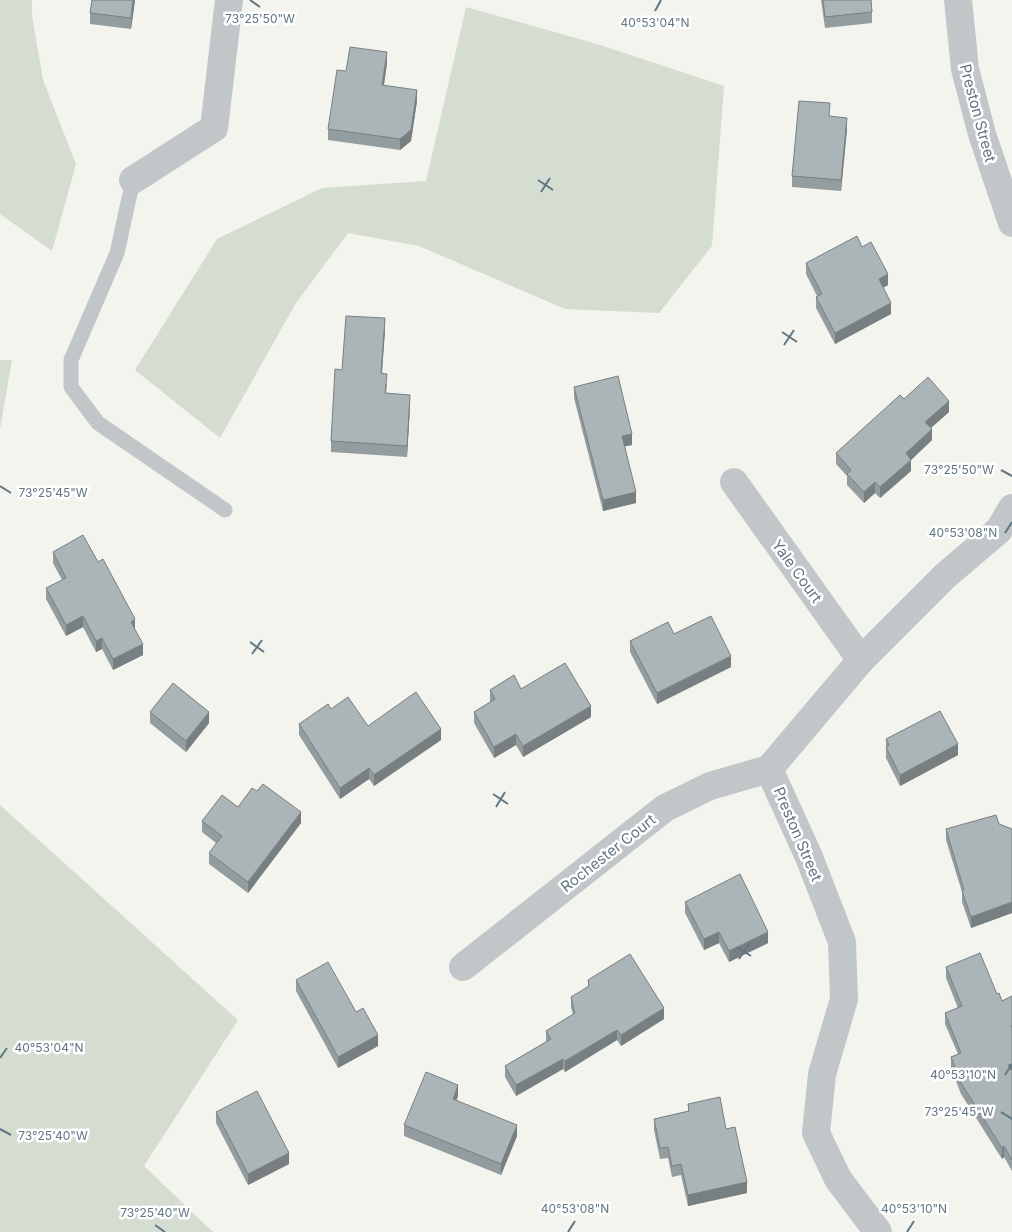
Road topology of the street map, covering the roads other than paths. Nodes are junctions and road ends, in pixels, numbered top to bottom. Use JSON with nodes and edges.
{"nodes":[{"id":1,"x":229,"y":0,"type":"edge"},
{"id":2,"x":958,"y":0,"type":"edge"},
{"id":3,"x":133,"y":180,"type":"joint"},
{"id":4,"x":1012,"y":223,"type":"edge"},
{"id":5,"x":734,"y":482,"type":"dead end"},
{"id":6,"x":1012,"y":508,"type":"edge"},
{"id":7,"x":225,"y":510,"type":"dead end"},
{"id":8,"x":861,"y":660,"type":"junction"},
{"id":9,"x":769,"y":769,"type":"junction"},
{"id":10,"x":463,"y":967,"type":"dead end"},
{"id":11,"x":878,"y":1232,"type":"edge"}],
"edges":[{"from":1,"to":3,"type":"street"},
{"from":2,"to":4,"type":"street","name":"Preston Street"},
{"from":3,"to":7,"type":"lane"},
{"from":5,"to":8,"type":"street","name":"Yale Court"},
{"from":6,"to":8,"type":"street","name":"Preston Street"},
{"from":8,"to":9,"type":"street","name":"Preston Street"},
{"from":9,"to":10,"type":"street","name":"Rochester Court"},
{"from":9,"to":11,"type":"street","name":"Preston Street"}]}
